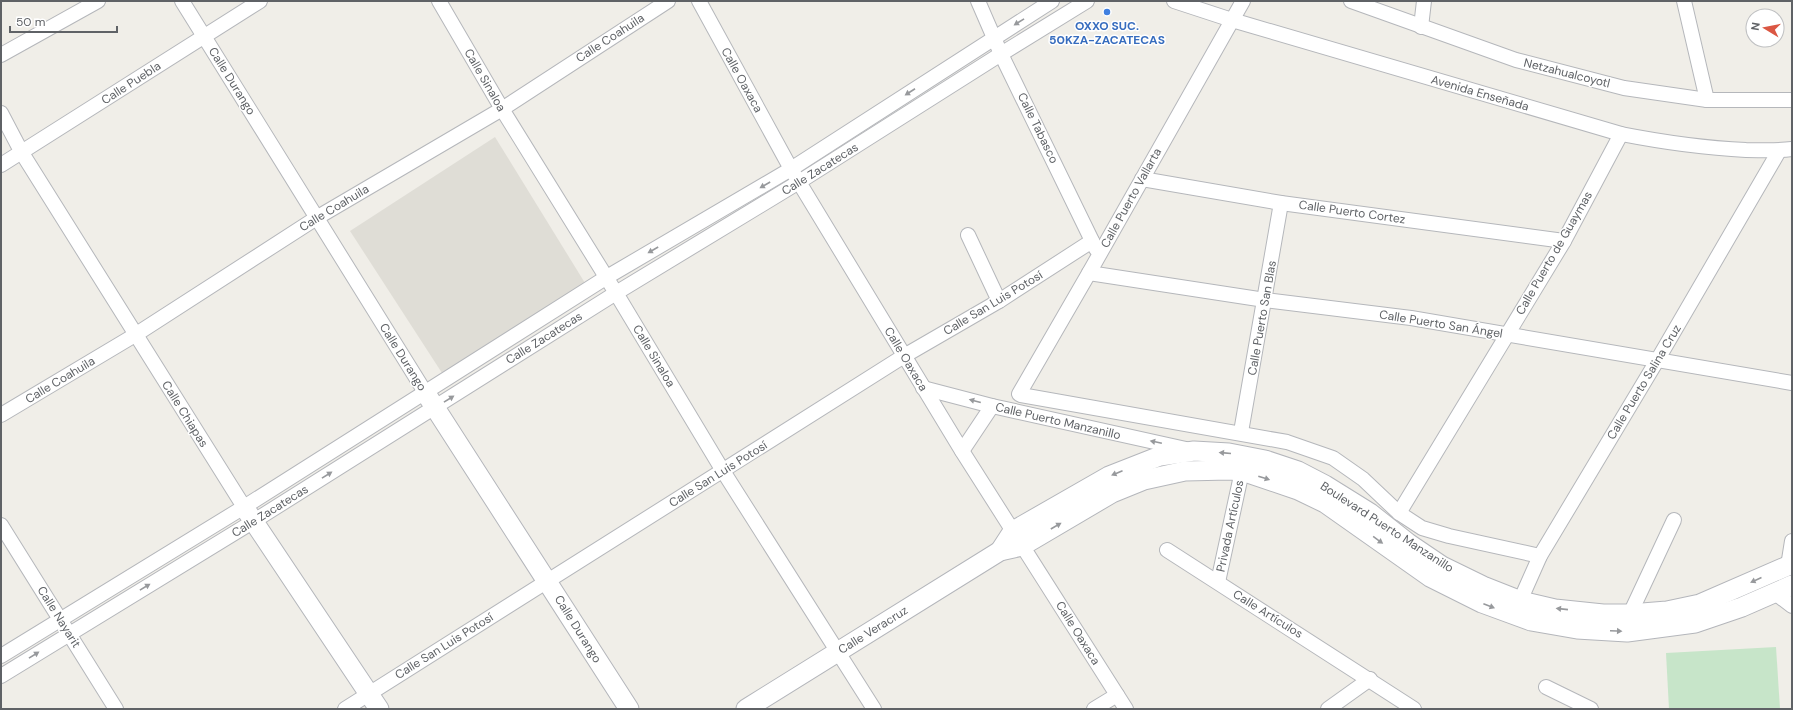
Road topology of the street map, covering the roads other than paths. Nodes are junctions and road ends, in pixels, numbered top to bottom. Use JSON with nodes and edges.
{"nodes":[{"id":1,"x":98,"y":1,"type":"edge"},
{"id":2,"x":182,"y":1,"type":"edge"},
{"id":3,"x":260,"y":1,"type":"edge"},
{"id":4,"x":438,"y":1,"type":"edge"},
{"id":5,"x":668,"y":1,"type":"edge"},
{"id":6,"x":699,"y":1,"type":"edge"},
{"id":7,"x":978,"y":1,"type":"edge"},
{"id":8,"x":1052,"y":1,"type":"edge"},
{"id":9,"x":1087,"y":1,"type":"edge"},
{"id":10,"x":1174,"y":1,"type":"edge"},
{"id":11,"x":1242,"y":1,"type":"edge"},
{"id":12,"x":1351,"y":1,"type":"edge"},
{"id":13,"x":1424,"y":1,"type":"edge"},
{"id":14,"x":1684,"y":1,"type":"edge"},
{"id":15,"x":1232,"y":20,"type":"junction"},
{"id":16,"x":1421,"y":27,"type":"junction"},
{"id":17,"x":204,"y":36,"type":"junction"},
{"id":18,"x":994,"y":37,"type":"junction"},
{"id":19,"x":1001,"y":54,"type":"junction"},
{"id":20,"x":1,"y":55,"type":"edge"},
{"id":21,"x":1707,"y":100,"type":"junction"},
{"id":22,"x":1792,"y":100,"type":"edge"},
{"id":23,"x":502,"y":109,"type":"junction"},
{"id":24,"x":1,"y":113,"type":"edge"},
{"id":25,"x":1621,"y":134,"type":"junction"},
{"id":26,"x":1785,"y":150,"type":"edge"},
{"id":27,"x":22,"y":153,"type":"junction"},
{"id":28,"x":1,"y":165,"type":"edge"},
{"id":29,"x":791,"y":169,"type":"junction"},
{"id":30,"x":1142,"y":179,"type":"junction"},
{"id":31,"x":799,"y":182,"type":"junction"},
{"id":32,"x":1281,"y":203,"type":"junction"},
{"id":33,"x":318,"y":218,"type":"junction"},
{"id":34,"x":968,"y":235,"type":"dead end"},
{"id":35,"x":1564,"y":240,"type":"junction"},
{"id":36,"x":1092,"y":241,"type":"junction"},
{"id":37,"x":1099,"y":254,"type":"junction"},
{"id":38,"x":1089,"y":273,"type":"junction"},
{"id":39,"x":607,"y":277,"type":"junction"},
{"id":40,"x":616,"y":292,"type":"junction"},
{"id":41,"x":1265,"y":300,"type":"junction"},
{"id":42,"x":999,"y":301,"type":"junction"},
{"id":43,"x":135,"y":335,"type":"junction"},
{"id":44,"x":1506,"y":335,"type":"junction"},
{"id":45,"x":904,"y":356,"type":"junction"},
{"id":46,"x":1658,"y":359,"type":"junction"},
{"id":47,"x":1792,"y":383,"type":"edge"},
{"id":48,"x":923,"y":388,"type":"junction"},
{"id":49,"x":430,"y":400,"type":"junction"},
{"id":50,"x":992,"y":406,"type":"junction"},
{"id":51,"x":1,"y":415,"type":"edge"},
{"id":52,"x":1241,"y":432,"type":"junction"},
{"id":53,"x":962,"y":450,"type":"junction"},
{"id":54,"x":1194,"y":451,"type":"junction"},
{"id":55,"x":1151,"y":469,"type":"junction"},
{"id":56,"x":723,"y":471,"type":"junction"},
{"id":57,"x":1242,"y":471,"type":"junction"},
{"id":58,"x":1399,"y":513,"type":"junction"},
{"id":59,"x":249,"y":514,"type":"junction"},
{"id":60,"x":1674,"y":520,"type":"dead end"},
{"id":61,"x":1,"y":525,"type":"edge"},
{"id":62,"x":1018,"y":539,"type":"junction"},
{"id":63,"x":1792,"y":541,"type":"edge"},
{"id":64,"x":1167,"y":550,"type":"dead end"},
{"id":65,"x":1540,"y":556,"type":"junction"},
{"id":66,"x":1790,"y":565,"type":"edge"},
{"id":67,"x":547,"y":580,"type":"junction"},
{"id":68,"x":1218,"y":582,"type":"junction"},
{"id":69,"x":1792,"y":585,"type":"edge"},
{"id":70,"x":1775,"y":593,"type":"junction"},
{"id":71,"x":1792,"y":606,"type":"edge"},
{"id":72,"x":1517,"y":608,"type":"junction"},
{"id":73,"x":1630,"y":614,"type":"junction"},
{"id":74,"x":60,"y":619,"type":"junction"},
{"id":75,"x":69,"y":633,"type":"junction"},
{"id":76,"x":836,"y":652,"type":"junction"},
{"id":77,"x":1,"y":656,"type":"edge"},
{"id":78,"x":1,"y":676,"type":"edge"},
{"id":79,"x":1370,"y":679,"type":"junction"},
{"id":80,"x":1546,"y":687,"type":"dead end"},
{"id":81,"x":1117,"y":695,"type":"junction"},
{"id":82,"x":374,"y":701,"type":"edge"},
{"id":83,"x":116,"y":709,"type":"edge"},
{"id":84,"x":345,"y":709,"type":"edge"},
{"id":85,"x":629,"y":709,"type":"edge"},
{"id":86,"x":746,"y":709,"type":"edge"},
{"id":87,"x":874,"y":709,"type":"edge"},
{"id":88,"x":1094,"y":709,"type":"edge"},
{"id":89,"x":1126,"y":709,"type":"edge"},
{"id":90,"x":1328,"y":709,"type":"edge"},
{"id":91,"x":1414,"y":709,"type":"edge"},
{"id":92,"x":1591,"y":709,"type":"edge"}],
"edges":[{"from":1,"to":20,"type":"street"},
{"from":2,"to":17,"type":"street","name":"Calle Durango"},
{"from":3,"to":17,"type":"street","name":"Calle Puebla"},
{"from":4,"to":23,"type":"street","name":"Calle Sinaloa"},
{"from":5,"to":23,"type":"street","name":"Calle Coahuila"},
{"from":6,"to":29,"type":"street","name":"Calle Oaxaca"},
{"from":7,"to":18,"type":"street","name":"Calle Tabasco"},
{"from":8,"to":18,"type":"street","name":"Calle Zacatecas","one_way":true},
{"from":9,"to":19,"type":"street","name":"Calle Zacatecas"},
{"from":10,"to":15,"type":"street","name":"Avenida Enseñada"},
{"from":11,"to":15,"type":"street","name":"Calle Puerto Vallarta"},
{"from":12,"to":16,"type":"street","name":"Netzahualcoyotl"},
{"from":13,"to":16,"type":"street"},
{"from":14,"to":21,"type":"street"},
{"from":15,"to":25,"type":"street","name":"Avenida Enseñada"},
{"from":15,"to":30,"type":"street","name":"Calle Puerto Vallarta"},
{"from":16,"to":21,"type":"street","name":"Netzahualcoyotl"},
{"from":17,"to":27,"type":"street","name":"Calle Puebla"},
{"from":17,"to":33,"type":"street","name":"Calle Durango"},
{"from":18,"to":19,"type":"street","name":"Calle Tabasco"},
{"from":18,"to":29,"type":"street","name":"Calle Zacatecas","one_way":true},
{"from":19,"to":31,"type":"street","name":"Calle Zacatecas"},
{"from":19,"to":36,"type":"street","name":"Calle Tabasco"},
{"from":21,"to":22,"type":"street","name":"Netzahualcoyotl"},
{"from":23,"to":33,"type":"street","name":"Calle Coahuila"},
{"from":23,"to":39,"type":"street","name":"Calle Sinaloa"},
{"from":24,"to":27,"type":"street","name":"Calle Chiapas"},
{"from":25,"to":26,"type":"street","name":"Avenida Enseñada"},
{"from":25,"to":35,"type":"street","name":"Calle Puerto de Guaymas"},
{"from":26,"to":46,"type":"street","name":"Calle Puerto Salina Cruz"},
{"from":27,"to":28,"type":"street","name":"Calle Puebla"},
{"from":27,"to":43,"type":"street","name":"Calle Chiapas"},
{"from":29,"to":31,"type":"street","name":"Calle Oaxaca"},
{"from":29,"to":39,"type":"street","name":"Calle Zacatecas","one_way":true},
{"from":30,"to":32,"type":"street","name":"Calle Puerto Cortez"},
{"from":30,"to":37,"type":"street","name":"Calle Puerto Vallarta"},
{"from":31,"to":40,"type":"street","name":"Calle Zacatecas"},
{"from":31,"to":45,"type":"street","name":"Calle Oaxaca"},
{"from":32,"to":35,"type":"street","name":"Calle Puerto Cortez"},
{"from":32,"to":41,"type":"street","name":"Calle Puerto San Blas"},
{"from":33,"to":43,"type":"street","name":"Calle Coahuila"},
{"from":33,"to":49,"type":"street","name":"Calle Durango"},
{"from":34,"to":42,"type":"street"},
{"from":35,"to":44,"type":"street","name":"Calle Puerto de Guaymas"},
{"from":36,"to":37,"type":"street","name":"Calle Tabasco"},
{"from":36,"to":42,"type":"street","name":"Calle San Luis Potosí"},
{"from":37,"to":38,"type":"street","name":"Calle Puerto Vallarta"},
{"from":38,"to":41,"type":"street","name":"Calle Puerto San Ángel"},
{"from":38,"to":52,"type":"street","name":"Calle Puerto Vallarta"},
{"from":39,"to":40,"type":"street","name":"Calle Sinaloa"},
{"from":39,"to":49,"type":"street","name":"Calle Zacatecas"},
{"from":49,"to":40,"type":"street","name":"Calle Zacatecas","one_way":true},
{"from":40,"to":56,"type":"street","name":"Calle Sinaloa"},
{"from":41,"to":44,"type":"street","name":"Calle Puerto San Ángel"},
{"from":41,"to":52,"type":"street","name":"Calle Puerto San Blas"},
{"from":42,"to":45,"type":"street","name":"Calle San Luis Potosí"},
{"from":43,"to":51,"type":"street","name":"Calle Coahuila"},
{"from":43,"to":59,"type":"street","name":"Calle Chiapas"},
{"from":44,"to":46,"type":"street","name":"Calle Puerto San Ángel"},
{"from":44,"to":58,"type":"street","name":"Calle Puerto de Guaymas"},
{"from":45,"to":48,"type":"street","name":"Calle Oaxaca"},
{"from":45,"to":56,"type":"street","name":"Calle San Luis Potosí"},
{"from":46,"to":47,"type":"street","name":"Calle Puerto San Ángel"},
{"from":46,"to":65,"type":"street","name":"Calle Puerto Salina Cruz"},
{"from":50,"to":48,"type":"street","name":"Calle Puerto Manzanillo","one_way":true},
{"from":48,"to":53,"type":"street","name":"Calle Oaxaca"},
{"from":49,"to":59,"type":"street","name":"Calle Zacatecas"},
{"from":49,"to":67,"type":"street","name":"Calle Durango"},
{"from":50,"to":53,"type":"street"},
{"from":54,"to":50,"type":"street","name":"Calle Puerto Manzanillo","one_way":true},
{"from":52,"to":58,"type":"street"},
{"from":53,"to":62,"type":"street","name":"Calle Oaxaca"},
{"from":54,"to":55,"type":"street","name":"Boulevard Puerto Manzanillo"},
{"from":72,"to":54,"type":"street","name":"Boulevard Puerto Manzanillo","one_way":true},
{"from":55,"to":57,"type":"street","name":"Boulevard Puerto Manzanillo"},
{"from":55,"to":62,"type":"street","name":"Boulevard Puerto Manzanillo"},
{"from":56,"to":67,"type":"street","name":"Calle San Luis Potosí"},
{"from":56,"to":76,"type":"street","name":"Calle Sinaloa"},
{"from":57,"to":68,"type":"street","name":"Privada Artículos"},
{"from":57,"to":72,"type":"street","name":"Boulevard Puerto Manzanillo","one_way":true},
{"from":58,"to":65,"type":"street"},
{"from":59,"to":74,"type":"street","name":"Calle Zacatecas"},
{"from":75,"to":59,"type":"street","name":"Calle Zacatecas","one_way":true},
{"from":59,"to":82,"type":"street","name":"Calle Chiapas"},
{"from":60,"to":73,"type":"street"},
{"from":61,"to":74,"type":"street","name":"Calle Nayarit"},
{"from":62,"to":76,"type":"street","name":"Calle Veracruz"},
{"from":62,"to":81,"type":"street","name":"Calle Oaxaca"},
{"from":63,"to":66,"type":"street"},
{"from":64,"to":68,"type":"street","name":"Calle Artículos"},
{"from":65,"to":72,"type":"street","name":"Calle Puerto Salina Cruz"},
{"from":66,"to":73,"type":"street","name":"Boulevard Puerto Manzanillo","one_way":true},
{"from":67,"to":82,"type":"street","name":"Calle San Luis Potosí"},
{"from":67,"to":85,"type":"street","name":"Calle Durango"},
{"from":68,"to":79,"type":"street","name":"Calle Artículos"},
{"from":69,"to":70,"type":"street","name":"Boulevard Puerto Manzanillo"},
{"from":70,"to":71,"type":"street"},
{"from":72,"to":70,"type":"street","name":"Boulevard Puerto Manzanillo","one_way":true},
{"from":73,"to":72,"type":"street","name":"Boulevard Puerto Manzanillo","one_way":true},
{"from":74,"to":75,"type":"street","name":"Calle Nayarit"},
{"from":74,"to":77,"type":"street","name":"Calle Zacatecas"},
{"from":78,"to":75,"type":"street","name":"Calle Zacatecas","one_way":true},
{"from":75,"to":83,"type":"street","name":"Calle Nayarit"},
{"from":76,"to":86,"type":"street","name":"Calle Veracruz"},
{"from":76,"to":87,"type":"street","name":"Calle Sinaloa"},
{"from":79,"to":90,"type":"street"},
{"from":79,"to":91,"type":"street","name":"Calle Artículos"},
{"from":80,"to":92,"type":"street"},
{"from":81,"to":88,"type":"street"},
{"from":81,"to":89,"type":"street","name":"Calle Oaxaca"},
{"from":82,"to":84,"type":"street","name":"Calle San Luis Potosí"}]}
